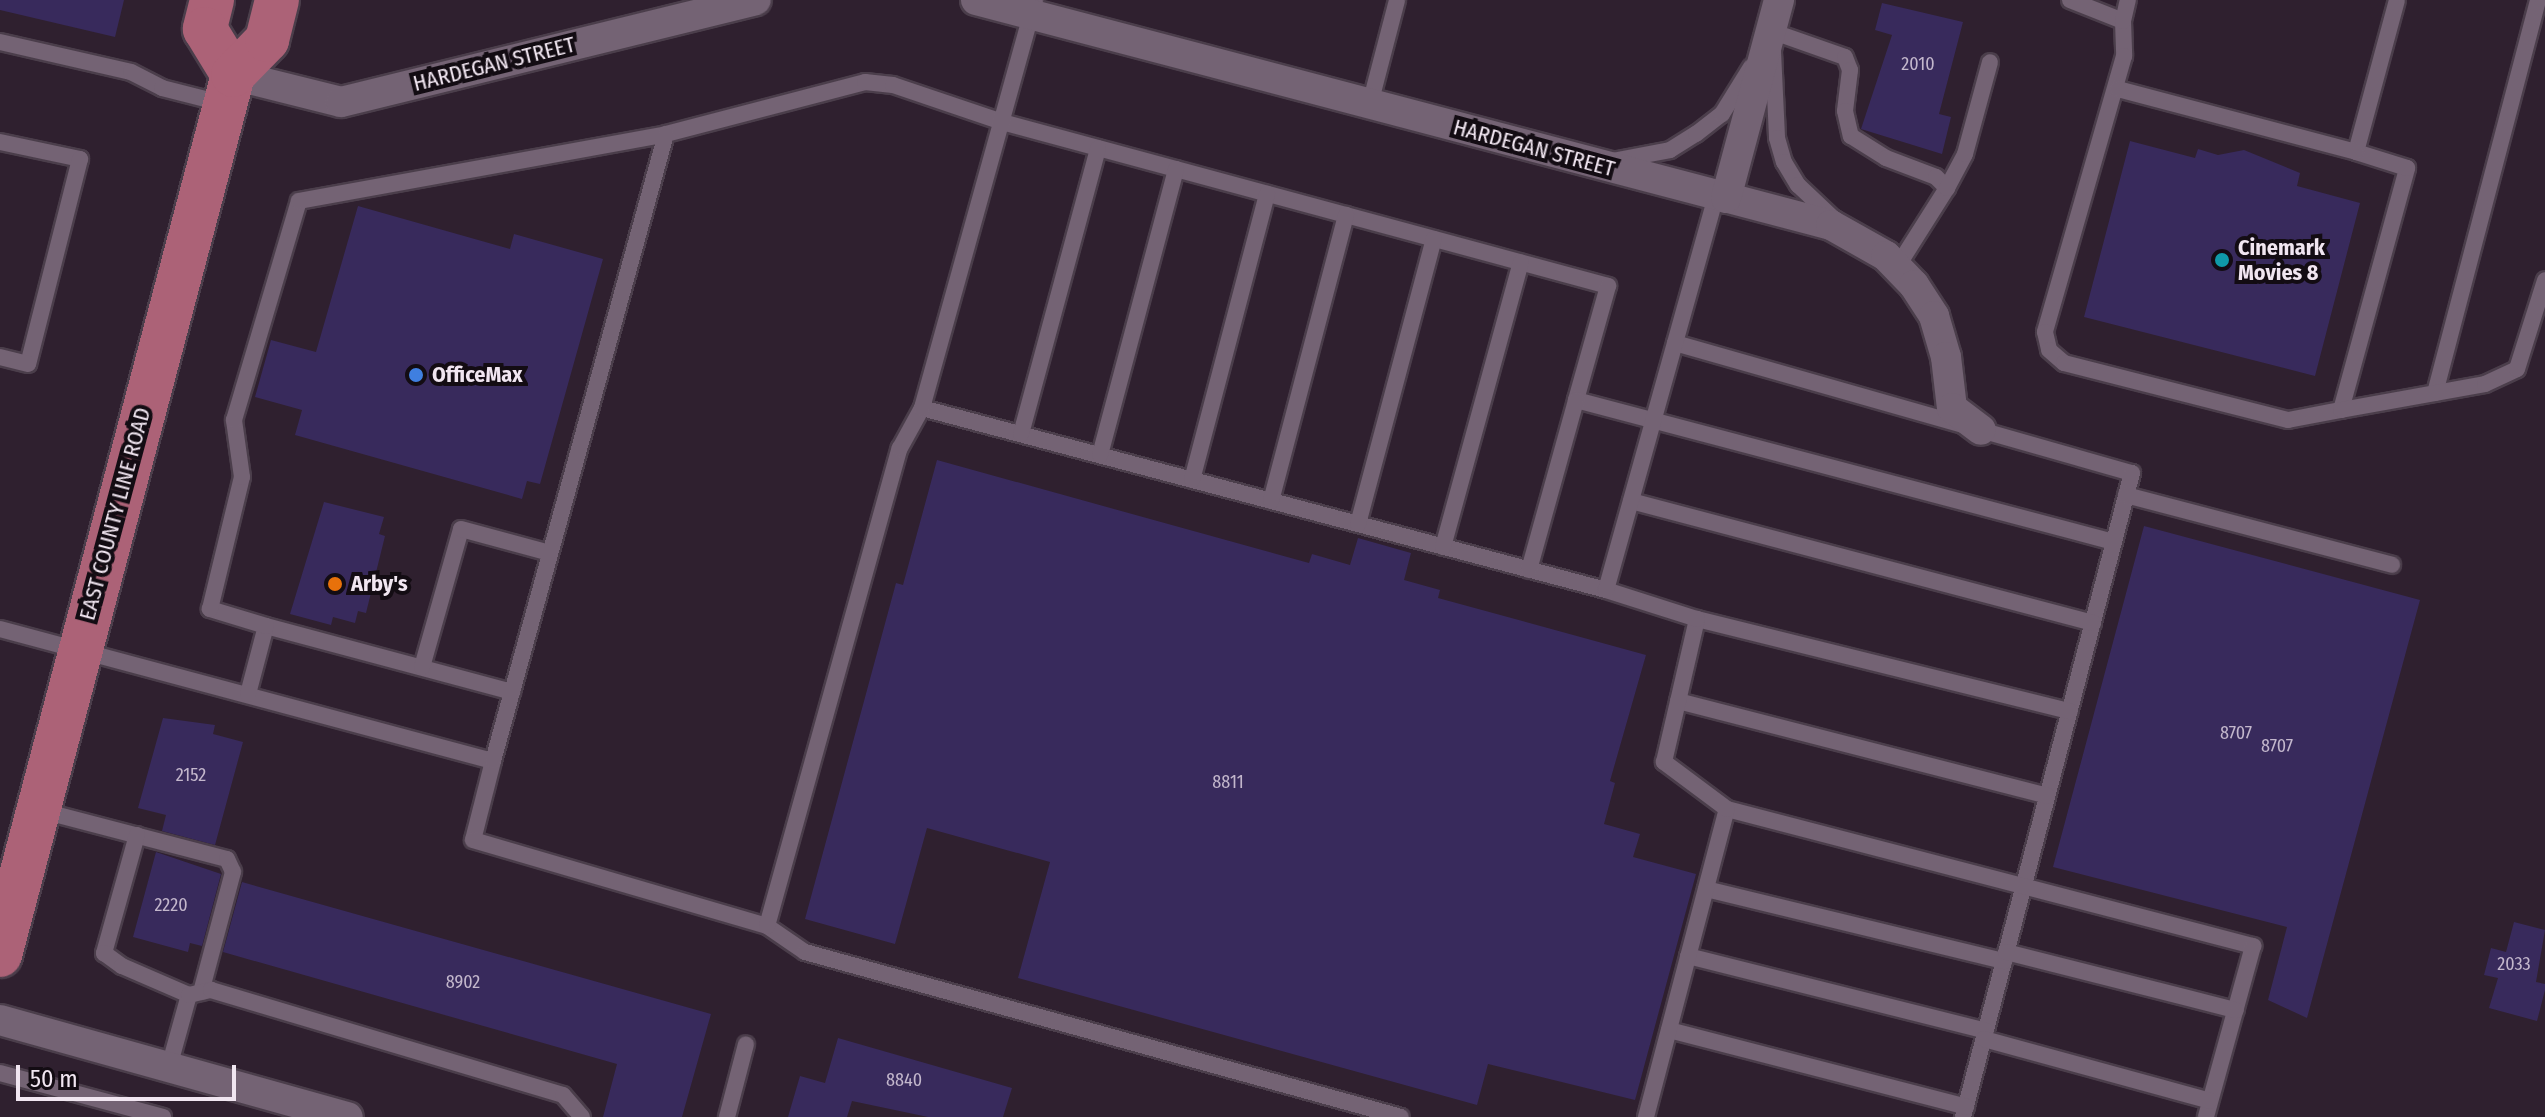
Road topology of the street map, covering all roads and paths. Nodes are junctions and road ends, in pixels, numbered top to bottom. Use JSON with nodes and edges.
{"nodes":[{"id":1,"x":212,"y":0,"type":"edge"},
{"id":2,"x":277,"y":0,"type":"edge"},
{"id":3,"x":756,"y":0,"type":"edge"},
{"id":4,"x":976,"y":0,"type":"edge"},
{"id":5,"x":1397,"y":0,"type":"edge"},
{"id":6,"x":1779,"y":0,"type":"edge"},
{"id":7,"x":2070,"y":0,"type":"edge"},
{"id":8,"x":2128,"y":0,"type":"edge"},
{"id":9,"x":2397,"y":0,"type":"edge"},
{"id":10,"x":2538,"y":0,"type":"edge"},
{"id":11,"x":1034,"y":7,"type":"edge"},
{"id":12,"x":2123,"y":21,"type":"junction"},
{"id":13,"x":1771,"y":31,"type":"junction"},
{"id":14,"x":0,"y":42,"type":"edge"},
{"id":15,"x":1990,"y":62,"type":"dead end"},
{"id":16,"x":2118,"y":89,"type":"junction"},
{"id":17,"x":229,"y":90,"type":"junction"},
{"id":18,"x":1370,"y":104,"type":"junction"},
{"id":19,"x":1002,"y":122,"type":"junction"},
{"id":20,"x":666,"y":134,"type":"junction"},
{"id":21,"x":0,"y":142,"type":"edge"},
{"id":22,"x":1098,"y":148,"type":"junction"},
{"id":23,"x":2356,"y":152,"type":"junction"},
{"id":24,"x":1595,"y":164,"type":"junction"},
{"id":25,"x":1176,"y":169,"type":"junction"},
{"id":26,"x":1947,"y":188,"type":"junction"},
{"id":27,"x":1267,"y":194,"type":"junction"},
{"id":28,"x":1721,"y":197,"type":"junction"},
{"id":29,"x":1346,"y":215,"type":"junction"},
{"id":30,"x":1851,"y":234,"type":"junction"},
{"id":31,"x":1434,"y":239,"type":"junction"},
{"id":32,"x":1521,"y":262,"type":"junction"},
{"id":33,"x":1897,"y":267,"type":"junction"},
{"id":34,"x":2545,"y":280,"type":"edge"},
{"id":35,"x":1675,"y":343,"type":"junction"},
{"id":36,"x":0,"y":357,"type":"edge"},
{"id":37,"x":2435,"y":393,"type":"junction"},
{"id":38,"x":1576,"y":400,"type":"junction"},
{"id":39,"x":922,"y":408,"type":"junction"},
{"id":40,"x":2341,"y":410,"type":"junction"},
{"id":41,"x":1653,"y":420,"type":"junction"},
{"id":42,"x":1981,"y":430,"type":"junction"},
{"id":43,"x":1021,"y":434,"type":"junction"},
{"id":44,"x":1100,"y":455,"type":"junction"},
{"id":45,"x":1192,"y":480,"type":"junction"},
{"id":46,"x":2126,"y":495,"type":"junction"},
{"id":47,"x":1271,"y":501,"type":"junction"},
{"id":48,"x":1631,"y":501,"type":"junction"},
{"id":49,"x":1358,"y":524,"type":"junction"},
{"id":50,"x":2114,"y":542,"type":"junction"},
{"id":51,"x":1443,"y":547,"type":"junction"},
{"id":52,"x":550,"y":553,"type":"junction"},
{"id":53,"x":2392,"y":565,"type":"dead end"},
{"id":54,"x":1529,"y":570,"type":"junction"},
{"id":55,"x":1606,"y":590,"type":"junction"},
{"id":56,"x":1697,"y":619,"type":"junction"},
{"id":57,"x":2093,"y":623,"type":"junction"},
{"id":58,"x":266,"y":626,"type":"junction"},
{"id":59,"x":0,"y":629,"type":"edge"},
{"id":60,"x":80,"y":649,"type":"junction"},
{"id":61,"x":422,"y":667,"type":"junction"},
{"id":62,"x":512,"y":692,"type":"junction"},
{"id":63,"x":248,"y":694,"type":"junction"},
{"id":64,"x":1678,"y":701,"type":"junction"},
{"id":65,"x":2070,"y":711,"type":"junction"},
{"id":66,"x":493,"y":761,"type":"junction"},
{"id":67,"x":2047,"y":796,"type":"junction"},
{"id":68,"x":38,"y":809,"type":"junction"},
{"id":69,"x":1727,"y":809,"type":"junction"},
{"id":70,"x":137,"y":835,"type":"junction"},
{"id":71,"x":2024,"y":886,"type":"junction"},
{"id":72,"x":1706,"y":889,"type":"junction"},
{"id":73,"x":767,"y":926,"type":"junction"},
{"id":74,"x":0,"y":955,"type":"edge"},
{"id":75,"x":1688,"y":956,"type":"junction"},
{"id":76,"x":2005,"y":957,"type":"junction"},
{"id":77,"x":195,"y":993,"type":"junction"},
{"id":78,"x":2236,"y":1010,"type":"junction"},
{"id":79,"x":0,"y":1020,"type":"edge"},
{"id":80,"x":1669,"y":1030,"type":"junction"},
{"id":81,"x":1985,"y":1035,"type":"junction"},
{"id":82,"x":746,"y":1044,"type":"dead end"},
{"id":83,"x":169,"y":1067,"type":"junction"},
{"id":84,"x":0,"y":1073,"type":"edge"},
{"id":85,"x":2208,"y":1109,"type":"edge"},
{"id":86,"x":1965,"y":1112,"type":"edge"},
{"id":87,"x":163,"y":1117,"type":"edge"},
{"id":88,"x":348,"y":1117,"type":"edge"},
{"id":89,"x":582,"y":1117,"type":"edge"},
{"id":90,"x":727,"y":1117,"type":"edge"},
{"id":91,"x":1401,"y":1117,"type":"edge"},
{"id":92,"x":1646,"y":1117,"type":"edge"}],
"edges":[{"from":1,"to":17,"type":"main road"},
{"from":2,"to":17,"type":"main road","name":"EAST COUNTY LINE ROAD"},
{"from":3,"to":17,"type":"street","name":"HARDEGAN STREET"},
{"from":4,"to":11,"type":"street","name":"HARDEGAN STREET"},
{"from":5,"to":18,"type":"lane"},
{"from":6,"to":13,"type":"street"},
{"from":7,"to":12,"type":"lane"},
{"from":8,"to":12,"type":"lane"},
{"from":9,"to":23,"type":"lane"},
{"from":10,"to":37,"type":"lane"},
{"from":11,"to":18,"type":"street","name":"HARDEGAN STREET"},
{"from":11,"to":19,"type":"lane"},
{"from":12,"to":16,"type":"lane"},
{"from":13,"to":24,"type":"lane"},
{"from":13,"to":26,"type":"lane"},
{"from":13,"to":28,"type":"street"},
{"from":13,"to":30,"type":"lane"},
{"from":14,"to":17,"type":"lane"},
{"from":15,"to":26,"type":"lane"},
{"from":16,"to":23,"type":"lane"},
{"from":16,"to":40,"type":"lane"},
{"from":17,"to":60,"type":"main road","name":"EAST COUNTY LINE ROAD"},
{"from":18,"to":24,"type":"street","name":"HARDEGAN STREET"},
{"from":19,"to":20,"type":"lane"},
{"from":19,"to":22,"type":"lane"},
{"from":19,"to":39,"type":"lane"},
{"from":20,"to":52,"type":"lane"},
{"from":20,"to":58,"type":"lane"},
{"from":21,"to":36,"type":"lane"},
{"from":22,"to":25,"type":"lane"},
{"from":22,"to":43,"type":"lane"},
{"from":23,"to":40,"type":"lane"},
{"from":24,"to":28,"type":"street","name":"HARDEGAN STREET"},
{"from":25,"to":27,"type":"lane"},
{"from":25,"to":44,"type":"lane"},
{"from":26,"to":33,"type":"lane"},
{"from":27,"to":29,"type":"lane"},
{"from":27,"to":45,"type":"lane"},
{"from":28,"to":30,"type":"street","name":"HARDEGAN STREET"},
{"from":28,"to":35,"type":"lane"},
{"from":29,"to":31,"type":"lane"},
{"from":29,"to":47,"type":"lane"},
{"from":30,"to":33,"type":"street","name":"HARDEGAN STREET"},
{"from":31,"to":32,"type":"lane"},
{"from":31,"to":49,"type":"lane"},
{"from":32,"to":38,"type":"lane"},
{"from":32,"to":51,"type":"lane"},
{"from":33,"to":42,"type":"street","name":"HARDEGAN STREET"},
{"from":34,"to":37,"type":"lane"},
{"from":35,"to":41,"type":"lane"},
{"from":35,"to":42,"type":"lane"},
{"from":37,"to":40,"type":"lane"},
{"from":38,"to":41,"type":"lane"},
{"from":38,"to":54,"type":"lane"},
{"from":39,"to":43,"type":"lane"},
{"from":39,"to":73,"type":"lane"},
{"from":41,"to":48,"type":"lane"},
{"from":41,"to":50,"type":"lane"},
{"from":42,"to":46,"type":"lane"},
{"from":43,"to":44,"type":"lane"},
{"from":44,"to":45,"type":"lane"},
{"from":45,"to":47,"type":"lane"},
{"from":46,"to":50,"type":"lane"},
{"from":46,"to":53,"type":"lane"},
{"from":47,"to":49,"type":"lane"},
{"from":48,"to":55,"type":"lane"},
{"from":48,"to":57,"type":"lane"},
{"from":49,"to":51,"type":"lane"},
{"from":50,"to":57,"type":"lane"},
{"from":51,"to":54,"type":"lane"},
{"from":52,"to":61,"type":"lane"},
{"from":52,"to":62,"type":"lane"},
{"from":54,"to":55,"type":"lane"},
{"from":55,"to":56,"type":"lane"},
{"from":56,"to":64,"type":"lane"},
{"from":56,"to":65,"type":"lane"},
{"from":57,"to":65,"type":"lane"},
{"from":58,"to":61,"type":"lane"},
{"from":58,"to":63,"type":"lane"},
{"from":59,"to":60,"type":"lane"},
{"from":60,"to":63,"type":"lane"},
{"from":60,"to":68,"type":"main road","name":"EAST COUNTY LINE ROAD"},
{"from":61,"to":62,"type":"lane"},
{"from":62,"to":66,"type":"lane"},
{"from":63,"to":66,"type":"lane"},
{"from":64,"to":67,"type":"lane"},
{"from":64,"to":69,"type":"lane"},
{"from":65,"to":67,"type":"lane"},
{"from":66,"to":73,"type":"lane"},
{"from":67,"to":71,"type":"lane"},
{"from":68,"to":70,"type":"lane"},
{"from":68,"to":74,"type":"main road","name":"EAST COUNTY LINE ROAD"},
{"from":69,"to":71,"type":"lane"},
{"from":69,"to":72,"type":"lane"},
{"from":70,"to":77,"type":"lane"},
{"from":70,"to":77,"type":"lane"},
{"from":71,"to":76,"type":"lane"},
{"from":71,"to":78,"type":"lane"},
{"from":72,"to":75,"type":"lane"},
{"from":72,"to":76,"type":"lane"},
{"from":73,"to":91,"type":"lane"},
{"from":75,"to":80,"type":"lane"},
{"from":75,"to":81,"type":"lane"},
{"from":76,"to":78,"type":"lane"},
{"from":76,"to":81,"type":"lane"},
{"from":77,"to":83,"type":"lane"},
{"from":77,"to":89,"type":"lane"},
{"from":78,"to":85,"type":"lane"},
{"from":79,"to":83,"type":"street"},
{"from":80,"to":86,"type":"lane"},
{"from":80,"to":92,"type":"lane"},
{"from":81,"to":85,"type":"lane"},
{"from":81,"to":86,"type":"lane"},
{"from":82,"to":90,"type":"lane"},
{"from":83,"to":88,"type":"street"},
{"from":84,"to":87,"type":"lane"}]}
